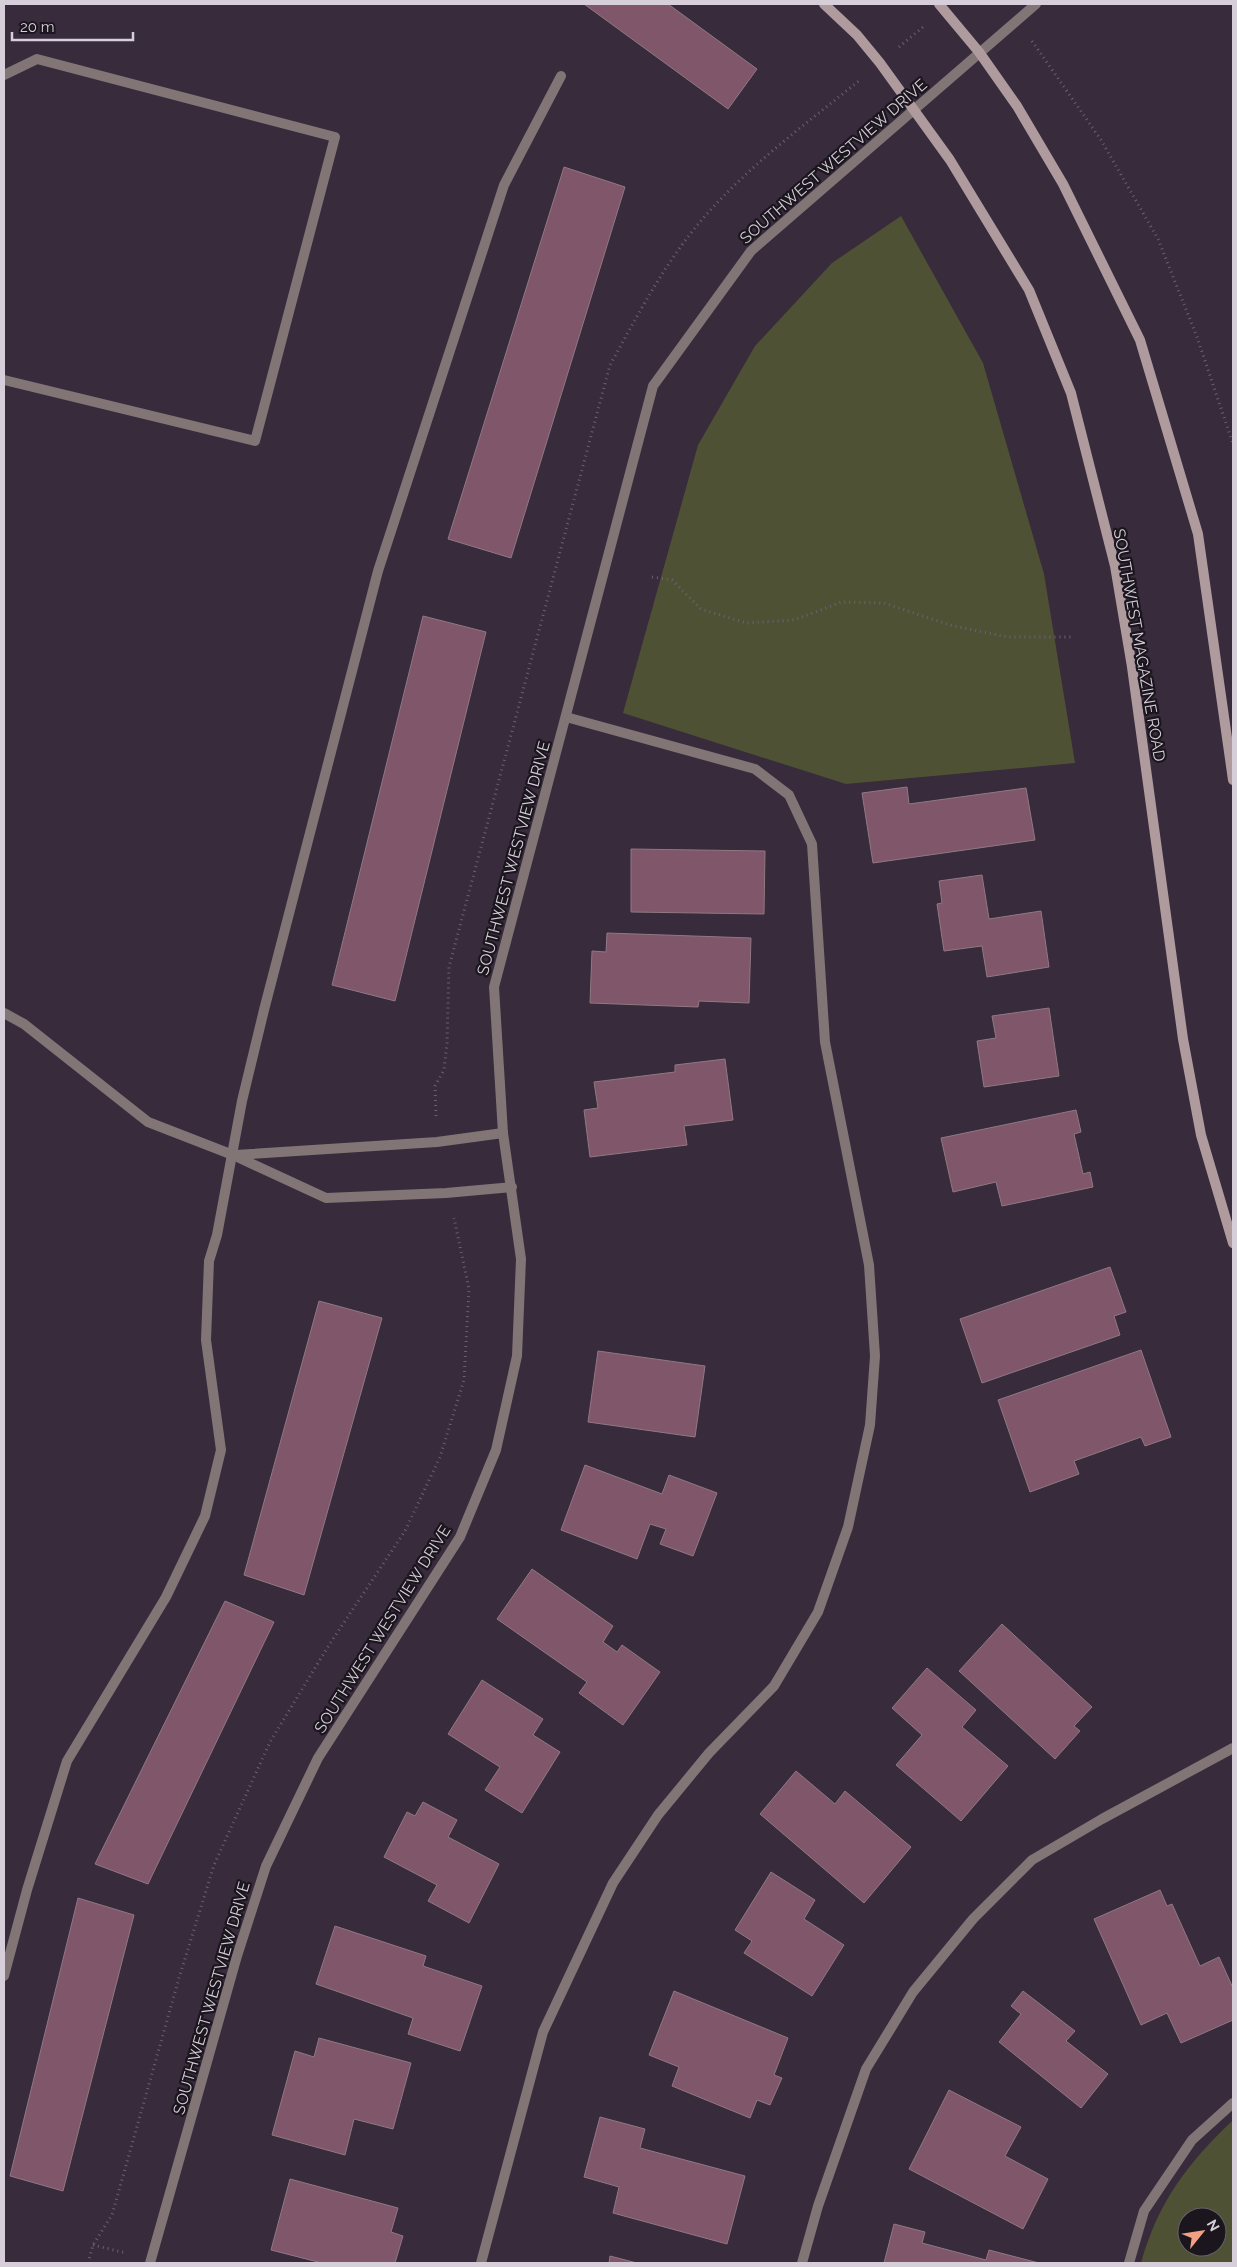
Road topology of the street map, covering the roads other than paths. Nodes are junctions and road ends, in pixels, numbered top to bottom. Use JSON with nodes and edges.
{"nodes":[{"id":1,"x":824,"y":4,"type":"edge"},
{"id":2,"x":939,"y":4,"type":"edge"},
{"id":3,"x":1036,"y":4,"type":"edge"},
{"id":4,"x":979,"y":52,"type":"junction"},
{"id":5,"x":4,"y":75,"type":"edge"},
{"id":6,"x":561,"y":76,"type":"dead end"},
{"id":7,"x":914,"y":109,"type":"junction"},
{"id":8,"x":4,"y":380,"type":"edge"},
{"id":9,"x":566,"y":717,"type":"junction"},
{"id":10,"x":1233,"y":780,"type":"edge"},
{"id":11,"x":4,"y":1013,"type":"edge"},
{"id":12,"x":503,"y":1133,"type":"junction"},
{"id":13,"x":232,"y":1155,"type":"junction"},
{"id":14,"x":512,"y":1187,"type":"junction"},
{"id":15,"x":1233,"y":1243,"type":"edge"},
{"id":16,"x":1233,"y":1748,"type":"edge"},
{"id":17,"x":4,"y":1976,"type":"edge"},
{"id":18,"x":1233,"y":2103,"type":"edge"},
{"id":19,"x":150,"y":2263,"type":"edge"},
{"id":20,"x":481,"y":2263,"type":"edge"},
{"id":21,"x":802,"y":2263,"type":"edge"},
{"id":22,"x":1129,"y":2263,"type":"edge"}],
"edges":[{"from":1,"to":7,"type":"main road","name":"SOUTHWEST MAGAZINE ROAD"},
{"from":2,"to":4,"type":"main road"},
{"from":3,"to":4,"type":"street","name":"SOUTHWEST WESTVIEW DRIVE"},
{"from":4,"to":7,"type":"street","name":"SOUTHWEST WESTVIEW DRIVE"},
{"from":4,"to":10,"type":"main road"},
{"from":5,"to":8,"type":"street"},
{"from":6,"to":13,"type":"street"},
{"from":7,"to":9,"type":"street","name":"SOUTHWEST WESTVIEW DRIVE"},
{"from":7,"to":15,"type":"main road","name":"SOUTHWEST MAGAZINE ROAD"},
{"from":9,"to":12,"type":"street","name":"SOUTHWEST WESTVIEW DRIVE"},
{"from":9,"to":20,"type":"street"},
{"from":11,"to":13,"type":"street"},
{"from":12,"to":13,"type":"street"},
{"from":12,"to":14,"type":"street","name":"SOUTHWEST WESTVIEW DRIVE"},
{"from":13,"to":14,"type":"street"},
{"from":13,"to":17,"type":"street"},
{"from":14,"to":19,"type":"street","name":"SOUTHWEST WESTVIEW DRIVE"},
{"from":16,"to":21,"type":"street"},
{"from":18,"to":22,"type":"street"}]}
